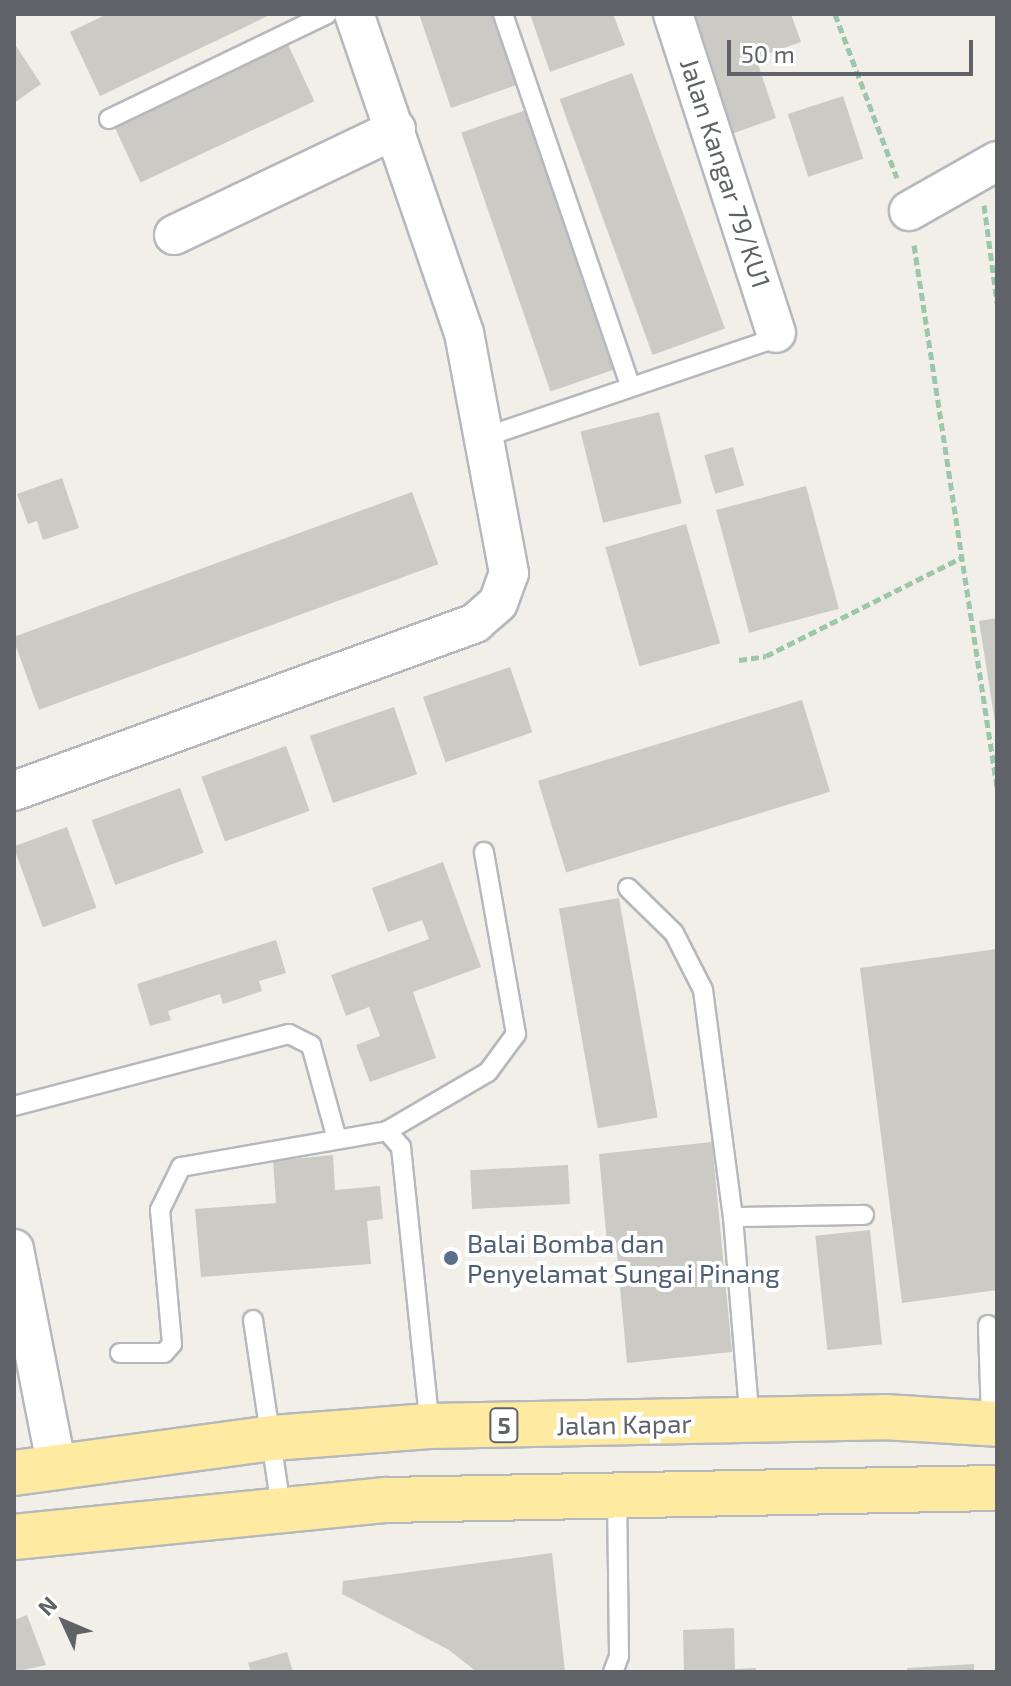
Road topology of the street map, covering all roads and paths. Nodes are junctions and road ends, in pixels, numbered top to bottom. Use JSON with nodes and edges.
{"nodes":[{"id":1,"x":327,"y":14,"type":"edge"},
{"id":2,"x":354,"y":14,"type":"edge"},
{"id":3,"x":503,"y":14,"type":"edge"},
{"id":4,"x":673,"y":14,"type":"edge"},
{"id":5,"x":835,"y":14,"type":"edge"},
{"id":6,"x":109,"y":119,"type":"dead end"},
{"id":7,"x":396,"y":129,"type":"junction"},
{"id":8,"x":989,"y":168,"type":"edge"},
{"id":9,"x":909,"y":211,"type":"junction"},
{"id":10,"x":174,"y":235,"type":"dead end"},
{"id":11,"x":997,"y":303,"type":"edge"},
{"id":12,"x":776,"y":333,"type":"joint"},
{"id":13,"x":631,"y":387,"type":"junction"},
{"id":14,"x":488,"y":436,"type":"junction"},
{"id":15,"x":961,"y":558,"type":"junction"},
{"id":16,"x":739,"y":660,"type":"dead end"},
{"id":17,"x":997,"y":787,"type":"edge"},
{"id":18,"x":14,"y":791,"type":"edge"},
{"id":19,"x":484,"y":852,"type":"dead end"},
{"id":20,"x":628,"y":888,"type":"dead end"},
{"id":21,"x":14,"y":1106,"type":"edge"},
{"id":22,"x":387,"y":1131,"type":"junction"},
{"id":23,"x":336,"y":1136,"type":"junction"},
{"id":24,"x":864,"y":1215,"type":"dead end"},
{"id":25,"x":733,"y":1217,"type":"junction"},
{"id":26,"x":14,"y":1249,"type":"edge"},
{"id":27,"x":253,"y":1320,"type":"dead end"},
{"id":28,"x":988,"y":1325,"type":"dead end"},
{"id":29,"x":120,"y":1353,"type":"dead end"},
{"id":30,"x":750,"y":1422,"type":"junction"},
{"id":31,"x":994,"y":1423,"type":"edge"},
{"id":32,"x":430,"y":1426,"type":"junction"},
{"id":33,"x":273,"y":1438,"type":"junction"},
{"id":34,"x":35,"y":1469,"type":"edge"},
{"id":35,"x":997,"y":1488,"type":"edge"},
{"id":36,"x":617,"y":1492,"type":"junction"},
{"id":37,"x":281,"y":1508,"type":"junction"},
{"id":38,"x":14,"y":1537,"type":"edge"},
{"id":39,"x":613,"y":1672,"type":"edge"}],
"edges":[{"from":1,"to":6,"type":"lane"},
{"from":2,"to":7,"type":"street"},
{"from":3,"to":13,"type":"lane"},
{"from":4,"to":12,"type":"street","name":"Jalan Kangar 79/KU1"},
{"from":5,"to":9,"type":"path"},
{"from":7,"to":10,"type":"street"},
{"from":7,"to":14,"type":"street"},
{"from":8,"to":9,"type":"street"},
{"from":8,"to":11,"type":"path"},
{"from":9,"to":15,"type":"path"},
{"from":12,"to":13,"type":"lane"},
{"from":13,"to":14,"type":"lane"},
{"from":14,"to":18,"type":"street"},
{"from":15,"to":16,"type":"path"},
{"from":15,"to":17,"type":"path"},
{"from":19,"to":22,"type":"lane"},
{"from":20,"to":25,"type":"lane"},
{"from":21,"to":23,"type":"lane"},
{"from":22,"to":23,"type":"lane"},
{"from":22,"to":32,"type":"lane"},
{"from":23,"to":29,"type":"lane"},
{"from":24,"to":25,"type":"lane"},
{"from":25,"to":30,"type":"lane"},
{"from":26,"to":34,"type":"street"},
{"from":27,"to":33,"type":"lane"},
{"from":28,"to":31,"type":"lane"},
{"from":30,"to":31,"type":"highway","name":"Jalan Kapar","number":"5"},
{"from":30,"to":32,"type":"highway","name":"Jalan Kapar","number":"5"},
{"from":32,"to":33,"type":"highway","name":"Jalan Kapar","number":"5"},
{"from":33,"to":34,"type":"highway","name":"Jalan Kapar","number":"5"},
{"from":33,"to":37,"type":"lane"},
{"from":35,"to":36,"type":"highway"},
{"from":36,"to":37,"type":"highway"},
{"from":36,"to":39,"type":"lane"},
{"from":37,"to":38,"type":"highway"}]}
